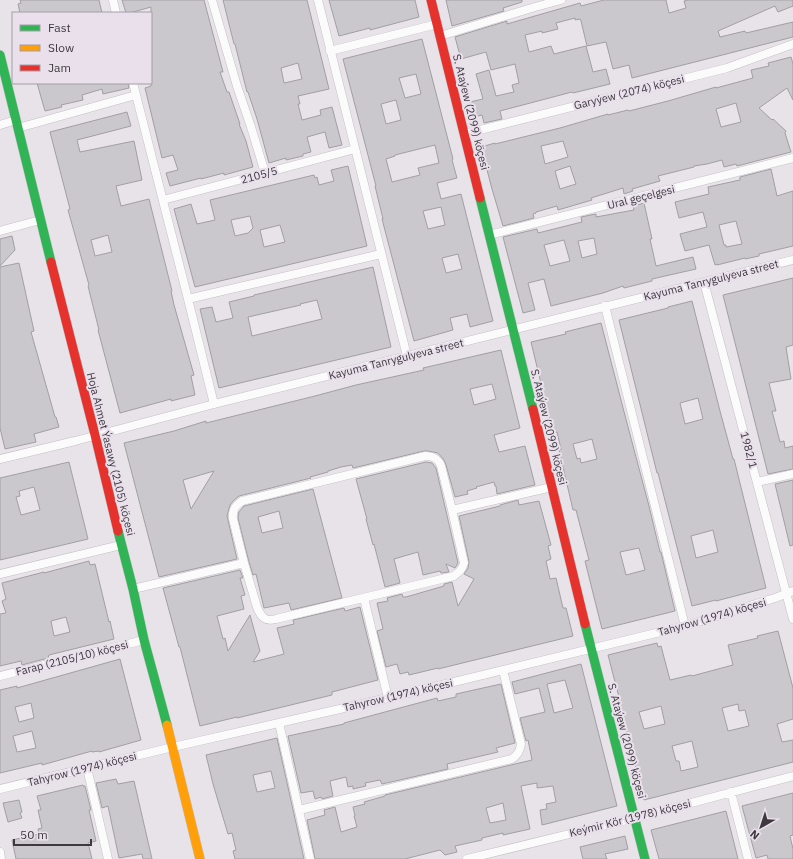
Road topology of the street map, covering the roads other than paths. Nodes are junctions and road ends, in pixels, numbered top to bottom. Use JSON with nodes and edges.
{"nodes":[{"id":1,"x":113,"y":0,"type":"edge"},
{"id":2,"x":212,"y":0,"type":"edge"},
{"id":3,"x":318,"y":0,"type":"edge"},
{"id":4,"x":431,"y":0,"type":"edge"},
{"id":5,"x":561,"y":0,"type":"edge"},
{"id":6,"x":534,"y":3,"type":"edge"},
{"id":7,"x":116,"y":12,"type":"edge"},
{"id":8,"x":437,"y":24,"type":"junction"},
{"id":9,"x":440,"y":36,"type":"junction"},
{"id":10,"x":793,"y":44,"type":"edge"},
{"id":11,"x":330,"y":51,"type":"junction"},
{"id":12,"x":0,"y":55,"type":"edge"},
{"id":13,"x":133,"y":84,"type":"edge"},
{"id":14,"x":136,"y":95,"type":"junction"},
{"id":15,"x":17,"y":124,"type":"junction"},
{"id":16,"x":0,"y":125,"type":"edge"},
{"id":17,"x":464,"y":134,"type":"junction"},
{"id":18,"x":355,"y":149,"type":"junction"},
{"id":19,"x":793,"y":158,"type":"edge"},
{"id":20,"x":264,"y":173,"type":"junction"},
{"id":21,"x":163,"y":200,"type":"junction"},
{"id":22,"x":40,"y":220,"type":"junction"},
{"id":23,"x":0,"y":231,"type":"edge"},
{"id":24,"x":489,"y":235,"type":"junction"},
{"id":25,"x":381,"y":254,"type":"junction"},
{"id":26,"x":793,"y":260,"type":"edge"},
{"id":27,"x":704,"y":282,"type":"junction"},
{"id":28,"x":188,"y":299,"type":"junction"},
{"id":29,"x":605,"y":306,"type":"junction"},
{"id":30,"x":512,"y":330,"type":"junction"},
{"id":31,"x":407,"y":356,"type":"junction"},
{"id":32,"x":214,"y":404,"type":"junction"},
{"id":33,"x":95,"y":435,"type":"junction"},
{"id":34,"x":0,"y":459,"type":"edge"},
{"id":35,"x":793,"y":474,"type":"edge"},
{"id":36,"x":757,"y":482,"type":"junction"},
{"id":37,"x":552,"y":488,"type":"junction"},
{"id":38,"x":452,"y":510,"type":"junction"},
{"id":39,"x":121,"y":545,"type":"junction"},
{"id":40,"x":244,"y":563,"type":"junction"},
{"id":41,"x":0,"y":574,"type":"edge"},
{"id":42,"x":133,"y":589,"type":"junction"},
{"id":43,"x":790,"y":592,"type":"edge"},
{"id":44,"x":364,"y":598,"type":"junction"},
{"id":45,"x":793,"y":619,"type":"edge"},
{"id":46,"x":686,"y":626,"type":"junction"},
{"id":47,"x":144,"y":640,"type":"junction"},
{"id":48,"x":591,"y":649,"type":"junction"},
{"id":49,"x":503,"y":670,"type":"junction"},
{"id":50,"x":0,"y":676,"type":"edge"},
{"id":51,"x":388,"y":698,"type":"junction"},
{"id":52,"x":279,"y":723,"type":"junction"},
{"id":53,"x":173,"y":747,"type":"junction"},
{"id":54,"x":87,"y":768,"type":"junction"},
{"id":55,"x":793,"y":776,"type":"edge"},
{"id":56,"x":0,"y":789,"type":"edge"},
{"id":57,"x":731,"y":792,"type":"junction"},
{"id":58,"x":299,"y":810,"type":"junction"},
{"id":59,"x":635,"y":818,"type":"junction"},
{"id":60,"x":0,"y":852,"type":"edge"},
{"id":61,"x":487,"y":857,"type":"edge"},
{"id":62,"x":1,"y":859,"type":"edge"},
{"id":63,"x":108,"y":859,"type":"edge"},
{"id":64,"x":200,"y":859,"type":"edge"},
{"id":65,"x":310,"y":859,"type":"edge"},
{"id":66,"x":467,"y":859,"type":"edge"},
{"id":67,"x":645,"y":859,"type":"edge"},
{"id":68,"x":748,"y":859,"type":"edge"}],
"edges":[{"from":1,"to":7,"type":"street"},
{"from":2,"to":20,"type":"street"},
{"from":3,"to":11,"type":"street"},
{"from":4,"to":8,"type":"street","name":"S. Ataýew (2099) köçesi"},
{"from":5,"to":6,"type":"street"},
{"from":6,"to":9,"type":"street"},
{"from":8,"to":9,"type":"street","name":"S. Ataýew (2099) köçesi"},
{"from":8,"to":11,"type":"street"},
{"from":9,"to":17,"type":"street","name":"S. Ataýew (2099) köçesi"},
{"from":10,"to":17,"type":"street","name":"Garyýew (2074) köçesi"},
{"from":11,"to":18,"type":"street"},
{"from":12,"to":15,"type":"street","name":"Hoja Ahmet Ýasawy (2105) köçesi"},
{"from":13,"to":14,"type":"street"},
{"from":14,"to":15,"type":"street"},
{"from":14,"to":21,"type":"street"},
{"from":15,"to":16,"type":"street"},
{"from":15,"to":22,"type":"street","name":"Hoja Ahmet Ýasawy (2105) köçesi"},
{"from":17,"to":24,"type":"street","name":"S. Ataýew (2099) köçesi"},
{"from":18,"to":20,"type":"street","name":"2105/5"},
{"from":18,"to":25,"type":"street"},
{"from":19,"to":24,"type":"street","name":"Ural geçelgesi"},
{"from":20,"to":21,"type":"street","name":"2105/5"},
{"from":21,"to":28,"type":"street"},
{"from":22,"to":23,"type":"street"},
{"from":22,"to":33,"type":"street","name":"Hoja Ahmet Ýasawy (2105) köçesi"},
{"from":24,"to":30,"type":"street","name":"S. Ataýew (2099) köçesi"},
{"from":25,"to":28,"type":"street"},
{"from":25,"to":31,"type":"street"},
{"from":26,"to":27,"type":"street","name":"Kayuma Tanrygulyeva street"},
{"from":27,"to":29,"type":"street","name":"Kayuma Tanrygulyeva street"},
{"from":27,"to":36,"type":"street","name":"1982/1"},
{"from":28,"to":32,"type":"street"},
{"from":29,"to":30,"type":"street","name":"Kayuma Tanrygulyeva street"},
{"from":29,"to":46,"type":"street"},
{"from":30,"to":31,"type":"street","name":"Kayuma Tanrygulyeva street"},
{"from":30,"to":37,"type":"street","name":"S. Ataýew (2099) köçesi"},
{"from":31,"to":32,"type":"street","name":"Kayuma Tanrygulyeva street"},
{"from":32,"to":33,"type":"street","name":"Kayuma Tanrygulyeva street"},
{"from":33,"to":34,"type":"street","name":"Kayuma Tanrygulyeva street"},
{"from":33,"to":39,"type":"street","name":"Hoja Ahmet Ýasawy (2105) köçesi"},
{"from":35,"to":36,"type":"street"},
{"from":36,"to":43,"type":"street","name":"1982/1"},
{"from":37,"to":38,"type":"street"},
{"from":37,"to":48,"type":"street","name":"S. Ataýew (2099) köçesi"},
{"from":38,"to":40,"type":"street"},
{"from":38,"to":44,"type":"street"},
{"from":39,"to":41,"type":"street"},
{"from":39,"to":42,"type":"street","name":"Hoja Ahmet Ýasawy (2105) köçesi"},
{"from":40,"to":42,"type":"street"},
{"from":40,"to":44,"type":"street"},
{"from":42,"to":47,"type":"street","name":"Hoja Ahmet Ýasawy (2105) köçesi"},
{"from":43,"to":45,"type":"street","name":"1982/1"},
{"from":43,"to":46,"type":"street","name":"Tahyrow (1974) köçesi"},
{"from":44,"to":51,"type":"street"},
{"from":46,"to":48,"type":"street","name":"Tahyrow (1974) köçesi"},
{"from":47,"to":50,"type":"street","name":"Farap (2105/10) köçesi"},
{"from":47,"to":53,"type":"street","name":"Hoja Ahmet Ýasawy (2105) köçesi"},
{"from":48,"to":49,"type":"street","name":"Tahyrow (1974) köçesi"},
{"from":48,"to":59,"type":"street","name":"S. Ataýew (2099) köçesi"},
{"from":49,"to":51,"type":"street","name":"Tahyrow (1974) köçesi"},
{"from":49,"to":58,"type":"street"},
{"from":51,"to":52,"type":"street","name":"Tahyrow (1974) köçesi"},
{"from":52,"to":53,"type":"street","name":"Tahyrow (1974) köçesi"},
{"from":52,"to":58,"type":"street"},
{"from":53,"to":54,"type":"street","name":"Tahyrow (1974) köçesi"},
{"from":53,"to":64,"type":"street","name":"Hoja Ahmet Ýasawy (2105) köçesi"},
{"from":54,"to":56,"type":"street","name":"Tahyrow (1974) köçesi"},
{"from":54,"to":63,"type":"street"},
{"from":55,"to":57,"type":"street","name":"Keýmir Kör (1978) köçesi"},
{"from":57,"to":59,"type":"street","name":"Keýmir Kör (1978) köçesi"},
{"from":57,"to":68,"type":"street"},
{"from":58,"to":65,"type":"street"},
{"from":59,"to":61,"type":"street","name":"Keýmir Kör (1978) köçesi"},
{"from":59,"to":67,"type":"street","name":"S. Ataýew (2099) köçesi"},
{"from":60,"to":62,"type":"street"},
{"from":61,"to":66,"type":"street","name":"Keýmir Kör (1978) köçesi"}]}
